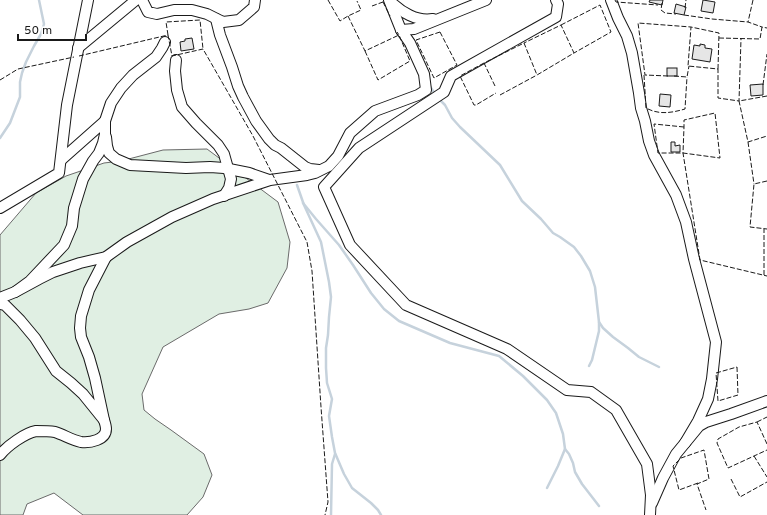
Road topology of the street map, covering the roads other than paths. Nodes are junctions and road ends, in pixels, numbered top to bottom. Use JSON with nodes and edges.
{"nodes":[{"id":1,"x":88,"y":0,"type":"edge"},
{"id":2,"x":136,"y":0,"type":"edge"},
{"id":3,"x":142,"y":0,"type":"edge"},
{"id":4,"x":256,"y":0,"type":"edge"},
{"id":5,"x":389,"y":0,"type":"edge"},
{"id":6,"x":486,"y":0,"type":"edge"},
{"id":7,"x":556,"y":0,"type":"edge"},
{"id":8,"x":611,"y":0,"type":"edge"},
{"id":9,"x":441,"y":18,"type":"junction"},
{"id":10,"x":216,"y":19,"type":"junction"},
{"id":11,"x":401,"y":30,"type":"junction"},
{"id":12,"x":165,"y":42,"type":"dead end"},
{"id":13,"x":78,"y":48,"type":"junction"},
{"id":14,"x":176,"y":60,"type":"dead end"},
{"id":15,"x":105,"y":121,"type":"junction"},
{"id":16,"x":105,"y":134,"type":"junction"},
{"id":17,"x":61,"y":160,"type":"junction"},
{"id":18,"x":229,"y":169,"type":"junction"},
{"id":19,"x":321,"y":170,"type":"junction"},
{"id":20,"x":269,"y":180,"type":"junction"},
{"id":21,"x":224,"y":196,"type":"junction"},
{"id":22,"x":0,"y":208,"type":"edge"},
{"id":23,"x":106,"y":257,"type":"junction"},
{"id":24,"x":15,"y":292,"type":"junction"},
{"id":25,"x":0,"y":298,"type":"edge"},
{"id":26,"x":0,"y":304,"type":"edge"},
{"id":27,"x":767,"y":401,"type":"edge"},
{"id":28,"x":104,"y":420,"type":"junction"},
{"id":29,"x":685,"y":443,"type":"junction"},
{"id":30,"x":0,"y":455,"type":"edge"},
{"id":31,"x":651,"y":511,"type":"edge"}],
"edges":[{"from":1,"to":13,"type":"street"},
{"from":2,"to":13,"type":"street"},
{"from":3,"to":10,"type":"street"},
{"from":4,"to":10,"type":"street"},
{"from":5,"to":9,"type":"street"},
{"from":5,"to":11,"type":"street"},
{"from":6,"to":9,"type":"street"},
{"from":7,"to":31,"type":"street"},
{"from":8,"to":29,"type":"street"},
{"from":9,"to":11,"type":"street"},
{"from":10,"to":19,"type":"street"},
{"from":11,"to":19,"type":"street"},
{"from":12,"to":15,"type":"street"},
{"from":13,"to":17,"type":"street"},
{"from":14,"to":18,"type":"street"},
{"from":15,"to":16,"type":"street"},
{"from":15,"to":17,"type":"street"},
{"from":16,"to":18,"type":"street"},
{"from":16,"to":24,"type":"street"},
{"from":17,"to":22,"type":"street"},
{"from":18,"to":20,"type":"street"},
{"from":18,"to":21,"type":"street"},
{"from":19,"to":20,"type":"street"},
{"from":20,"to":21,"type":"street"},
{"from":21,"to":23,"type":"street"},
{"from":23,"to":24,"type":"street"},
{"from":23,"to":28,"type":"street"},
{"from":24,"to":25,"type":"street"},
{"from":26,"to":28,"type":"street"},
{"from":27,"to":29,"type":"street"},
{"from":28,"to":30,"type":"street"},
{"from":29,"to":31,"type":"street"}]}
